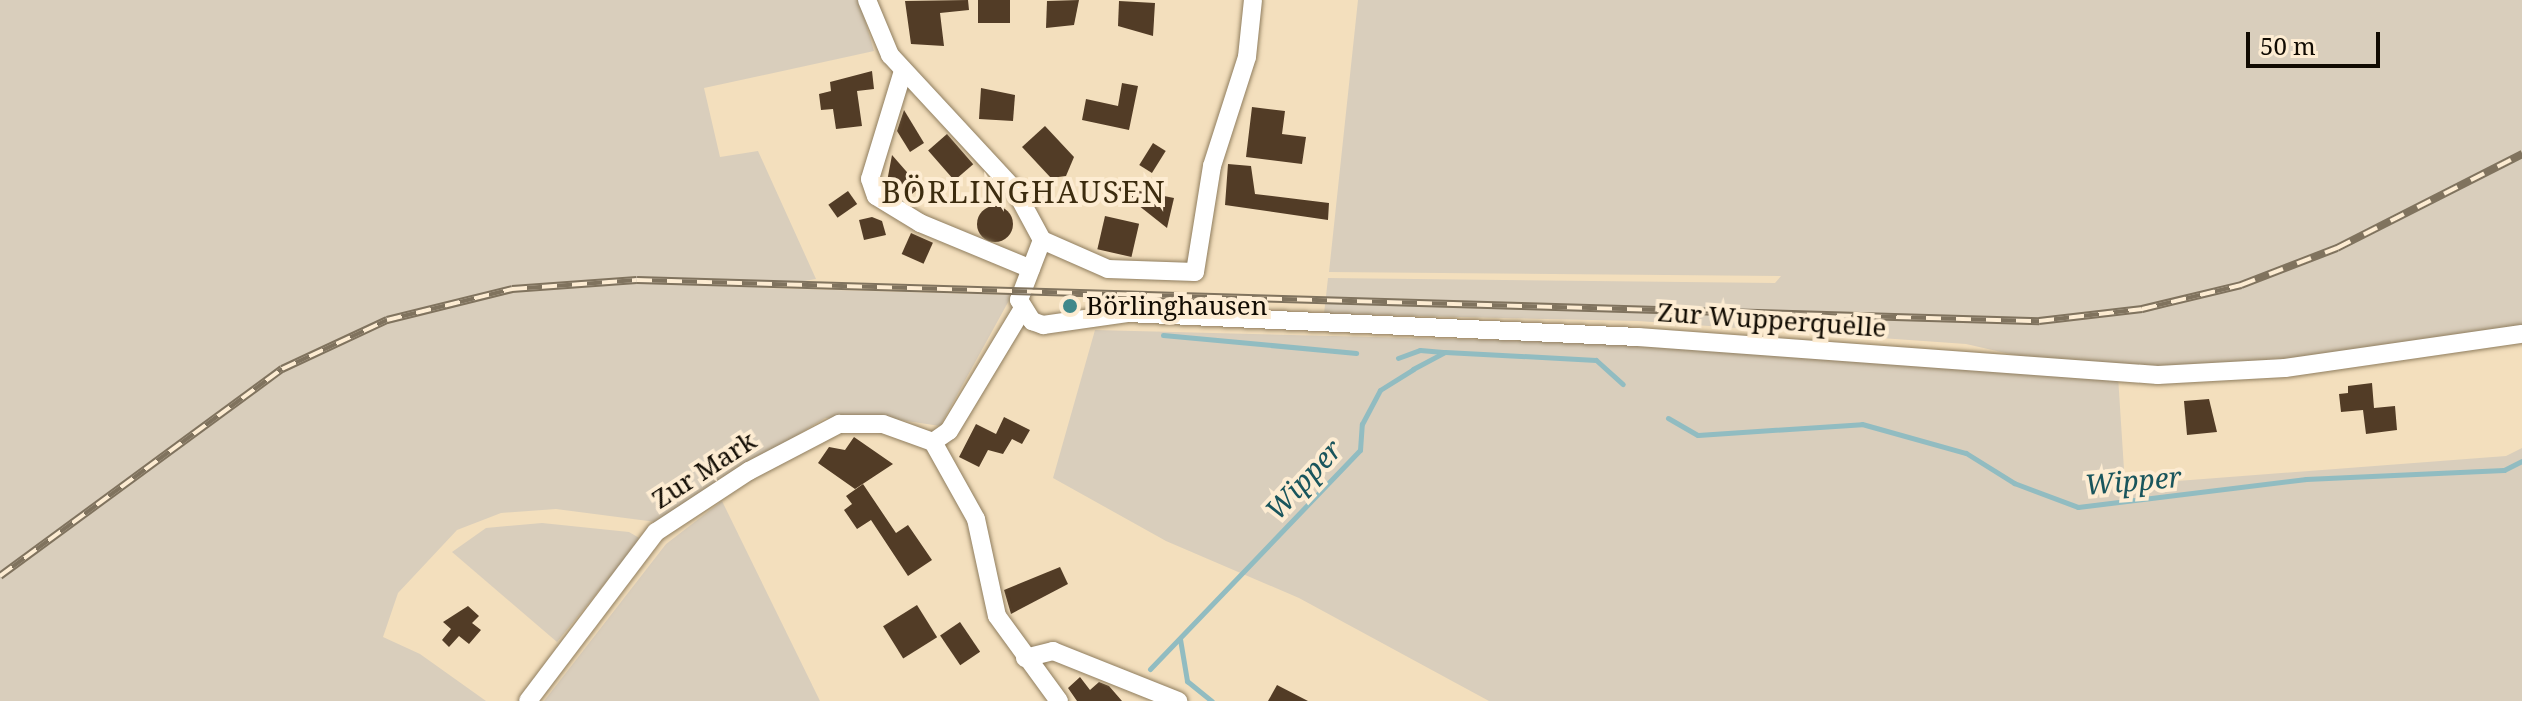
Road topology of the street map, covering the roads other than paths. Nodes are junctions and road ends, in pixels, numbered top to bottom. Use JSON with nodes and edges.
{"nodes":[{"id":1,"x":867,"y":0,"type":"edge"},
{"id":2,"x":1253,"y":0,"type":"edge"},
{"id":3,"x":903,"y":71,"type":"junction"},
{"id":4,"x":1042,"y":240,"type":"junction"},
{"id":5,"x":1031,"y":269,"type":"junction"},
{"id":6,"x":1022,"y":310,"type":"junction"},
{"id":7,"x":2522,"y":334,"type":"edge"},
{"id":8,"x":933,"y":442,"type":"junction"},
{"id":9,"x":1025,"y":658,"type":"junction"},
{"id":10,"x":528,"y":701,"type":"edge"},
{"id":11,"x":1059,"y":701,"type":"edge"},
{"id":12,"x":1178,"y":701,"type":"edge"}],
"edges":[{"from":1,"to":3,"type":"street"},
{"from":2,"to":4,"type":"street"},
{"from":3,"to":4,"type":"street"},
{"from":3,"to":5,"type":"street"},
{"from":4,"to":5,"type":"street"},
{"from":5,"to":6,"type":"street"},
{"from":6,"to":7,"type":"street","name":"Zur Wupperquelle"},
{"from":6,"to":8,"type":"street"},
{"from":8,"to":9,"type":"street"},
{"from":8,"to":10,"type":"street","name":"Zur Mark"},
{"from":9,"to":11,"type":"street"},
{"from":9,"to":12,"type":"street"}]}
